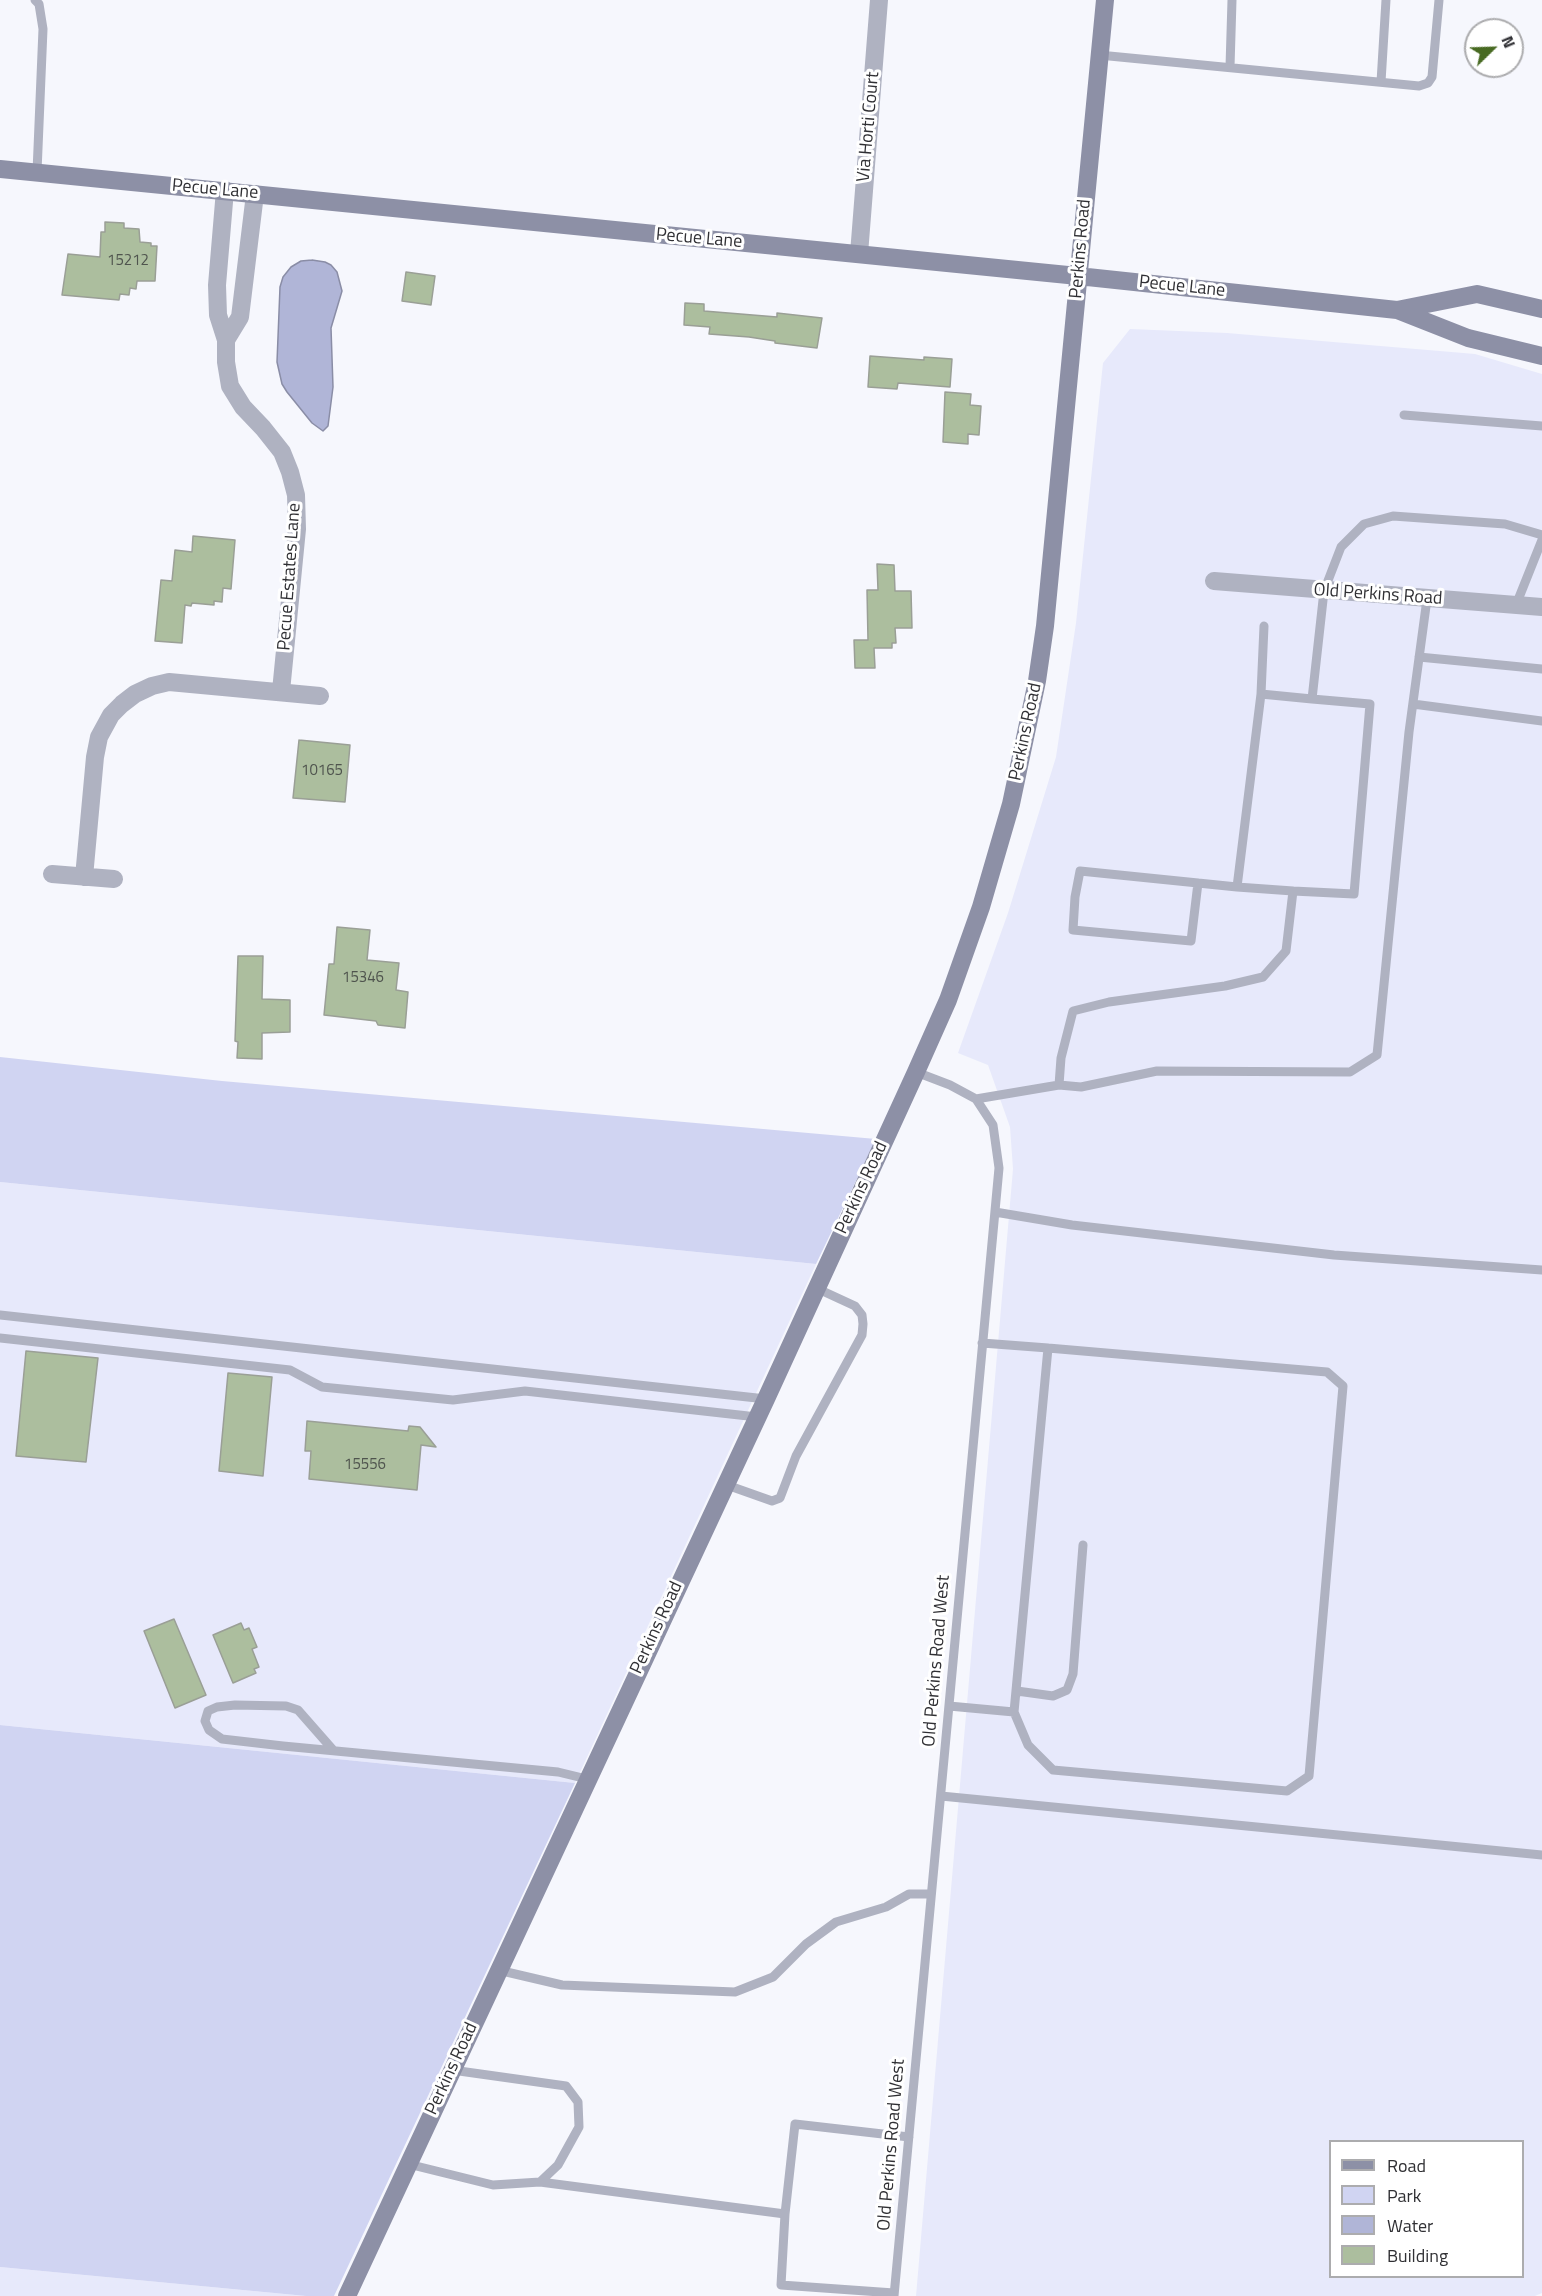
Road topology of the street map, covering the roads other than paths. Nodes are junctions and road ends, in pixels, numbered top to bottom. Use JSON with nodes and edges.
{"nodes":[{"id":1,"x":879,"y":0,"type":"edge"},
{"id":2,"x":1105,"y":0,"type":"edge"},
{"id":3,"x":1232,"y":0,"type":"edge"},
{"id":4,"x":1386,"y":0,"type":"edge"},
{"id":5,"x":1440,"y":0,"type":"edge"},
{"id":6,"x":37,"y":2,"type":"edge"},
{"id":7,"x":1099,"y":55,"type":"junction"},
{"id":8,"x":1230,"y":67,"type":"junction"},
{"id":9,"x":1381,"y":82,"type":"junction"},
{"id":10,"x":0,"y":169,"type":"edge"},
{"id":11,"x":37,"y":172,"type":"junction"},
{"id":12,"x":225,"y":190,"type":"junction"},
{"id":13,"x":255,"y":194,"type":"junction"},
{"id":14,"x":859,"y":254,"type":"junction"},
{"id":15,"x":1078,"y":276,"type":"junction"},
{"id":16,"x":1542,"y":309,"type":"edge"},
{"id":17,"x":1397,"y":310,"type":"junction"},
{"id":18,"x":226,"y":340,"type":"junction"},
{"id":19,"x":1542,"y":356,"type":"edge"},
{"id":20,"x":1404,"y":415,"type":"dead end"},
{"id":21,"x":1542,"y":426,"type":"edge"},
{"id":22,"x":1542,"y":535,"type":"edge"},
{"id":23,"x":1542,"y":540,"type":"edge"},
{"id":24,"x":1214,"y":581,"type":"dead end"},
{"id":25,"x":1324,"y":591,"type":"junction"},
{"id":26,"x":1427,"y":599,"type":"junction"},
{"id":27,"x":1516,"y":605,"type":"junction"},
{"id":28,"x":1542,"y":607,"type":"edge"},
{"id":29,"x":1264,"y":626,"type":"dead end"},
{"id":30,"x":1419,"y":657,"type":"junction"},
{"id":31,"x":1542,"y":669,"type":"edge"},
{"id":32,"x":281,"y":691,"type":"junction"},
{"id":33,"x":1261,"y":694,"type":"junction"},
{"id":34,"x":320,"y":696,"type":"dead end"},
{"id":35,"x":1312,"y":699,"type":"junction"},
{"id":36,"x":1413,"y":704,"type":"junction"},
{"id":37,"x":1542,"y":721,"type":"edge"},
{"id":38,"x":52,"y":874,"type":"dead end"},
{"id":39,"x":84,"y":877,"type":"junction"},
{"id":40,"x":114,"y":879,"type":"dead end"},
{"id":41,"x":1198,"y":883,"type":"junction"},
{"id":42,"x":1237,"y":887,"type":"junction"},
{"id":43,"x":1293,"y":891,"type":"junction"},
{"id":44,"x":916,"y":1072,"type":"junction"},
{"id":45,"x":1059,"y":1085,"type":"junction"},
{"id":46,"x":976,"y":1099,"type":"junction"},
{"id":47,"x":994,"y":1212,"type":"junction"},
{"id":48,"x":1542,"y":1270,"type":"edge"},
{"id":49,"x":816,"y":1288,"type":"junction"},
{"id":50,"x":0,"y":1315,"type":"edge"},
{"id":51,"x":0,"y":1338,"type":"edge"},
{"id":52,"x":982,"y":1343,"type":"junction"},
{"id":53,"x":1048,"y":1348,"type":"junction"},
{"id":54,"x":766,"y":1399,"type":"junction"},
{"id":55,"x":757,"y":1417,"type":"junction"},
{"id":56,"x":724,"y":1484,"type":"junction"},
{"id":57,"x":1083,"y":1545,"type":"dead end"},
{"id":58,"x":1017,"y":1691,"type":"junction"},
{"id":59,"x":949,"y":1706,"type":"junction"},
{"id":60,"x":1014,"y":1712,"type":"junction"},
{"id":61,"x":334,"y":1751,"type":"junction"},
{"id":62,"x":587,"y":1779,"type":"junction"},
{"id":63,"x":940,"y":1796,"type":"junction"},
{"id":64,"x":1542,"y":1855,"type":"edge"},
{"id":65,"x":931,"y":1894,"type":"junction"},
{"id":66,"x":498,"y":1970,"type":"junction"},
{"id":67,"x":452,"y":2070,"type":"junction"},
{"id":68,"x":909,"y":2137,"type":"junction"},
{"id":69,"x":408,"y":2164,"type":"junction"},
{"id":70,"x":540,"y":2182,"type":"junction"},
{"id":71,"x":785,"y":2214,"type":"junction"},
{"id":72,"x":894,"y":2295,"type":"edge"},
{"id":73,"x":347,"y":2296,"type":"edge"}],
"edges":[{"from":1,"to":14,"type":"street","name":"Via Horti Court"},
{"from":2,"to":7,"type":"main road","name":"Perkins Road"},
{"from":3,"to":8,"type":"lane"},
{"from":4,"to":9,"type":"lane"},
{"from":5,"to":9,"type":"lane"},
{"from":6,"to":11,"type":"lane"},
{"from":7,"to":8,"type":"lane"},
{"from":7,"to":15,"type":"main road","name":"Perkins Road"},
{"from":8,"to":9,"type":"lane"},
{"from":10,"to":11,"type":"main road","name":"Pecue Lane"},
{"from":11,"to":12,"type":"main road","name":"Pecue Lane"},
{"from":12,"to":13,"type":"main road","name":"Pecue Lane"},
{"from":12,"to":18,"type":"street","name":"Pecue Estates Lane"},
{"from":13,"to":14,"type":"main road","name":"Pecue Lane"},
{"from":13,"to":18,"type":"street"},
{"from":14,"to":15,"type":"main road","name":"Pecue Lane"},
{"from":15,"to":17,"type":"main road","name":"Pecue Lane"},
{"from":15,"to":44,"type":"main road","name":"Perkins Road"},
{"from":16,"to":17,"type":"main road","name":"Pecue Lane"},
{"from":17,"to":19,"type":"main road","name":"Pecue Lane"},
{"from":18,"to":32,"type":"street","name":"Pecue Estates Lane"},
{"from":20,"to":21,"type":"lane"},
{"from":22,"to":25,"type":"lane"},
{"from":23,"to":27,"type":"lane"},
{"from":24,"to":25,"type":"street","name":"Old Perkins Road"},
{"from":25,"to":26,"type":"street","name":"Old Perkins Road"},
{"from":25,"to":35,"type":"lane"},
{"from":26,"to":27,"type":"street","name":"Old Perkins Road"},
{"from":26,"to":30,"type":"lane"},
{"from":27,"to":28,"type":"street","name":"Old Perkins Road"},
{"from":29,"to":33,"type":"lane"},
{"from":30,"to":31,"type":"lane"},
{"from":30,"to":36,"type":"lane"},
{"from":32,"to":34,"type":"street"},
{"from":32,"to":39,"type":"street"},
{"from":33,"to":35,"type":"lane"},
{"from":33,"to":42,"type":"lane"},
{"from":35,"to":43,"type":"lane"},
{"from":36,"to":37,"type":"lane"},
{"from":36,"to":45,"type":"lane"},
{"from":38,"to":39,"type":"street"},
{"from":39,"to":40,"type":"street"},
{"from":41,"to":41,"type":"lane"},
{"from":41,"to":42,"type":"lane"},
{"from":42,"to":43,"type":"lane"},
{"from":43,"to":45,"type":"lane"},
{"from":44,"to":46,"type":"lane","name":"Old Perkins Road West"},
{"from":44,"to":49,"type":"main road","name":"Perkins Road"},
{"from":45,"to":46,"type":"lane"},
{"from":46,"to":47,"type":"lane","name":"Old Perkins Road West"},
{"from":47,"to":48,"type":"lane"},
{"from":47,"to":52,"type":"lane","name":"Old Perkins Road West"},
{"from":49,"to":54,"type":"main road","name":"Perkins Road"},
{"from":49,"to":56,"type":"lane"},
{"from":50,"to":54,"type":"lane"},
{"from":51,"to":55,"type":"lane"},
{"from":52,"to":53,"type":"lane"},
{"from":52,"to":59,"type":"lane","name":"Old Perkins Road West"},
{"from":53,"to":58,"type":"lane"},
{"from":53,"to":60,"type":"lane"},
{"from":54,"to":55,"type":"main road","name":"Perkins Road"},
{"from":55,"to":56,"type":"main road","name":"Perkins Road"},
{"from":56,"to":62,"type":"main road","name":"Perkins Road"},
{"from":57,"to":58,"type":"lane"},
{"from":58,"to":60,"type":"lane"},
{"from":59,"to":60,"type":"lane"},
{"from":59,"to":63,"type":"lane","name":"Old Perkins Road West"},
{"from":61,"to":61,"type":"lane"},
{"from":61,"to":62,"type":"lane"},
{"from":62,"to":66,"type":"main road","name":"Perkins Road"},
{"from":63,"to":64,"type":"lane"},
{"from":63,"to":65,"type":"lane","name":"Old Perkins Road West"},
{"from":65,"to":66,"type":"lane"},
{"from":65,"to":68,"type":"lane","name":"Old Perkins Road West"},
{"from":66,"to":67,"type":"main road","name":"Perkins Road"},
{"from":67,"to":69,"type":"main road","name":"Perkins Road"},
{"from":67,"to":70,"type":"lane"},
{"from":68,"to":71,"type":"lane"},
{"from":68,"to":72,"type":"lane","name":"Old Perkins Road West"},
{"from":69,"to":70,"type":"lane"},
{"from":69,"to":73,"type":"main road","name":"Perkins Road"},
{"from":70,"to":71,"type":"lane"},
{"from":71,"to":72,"type":"lane"}]}
